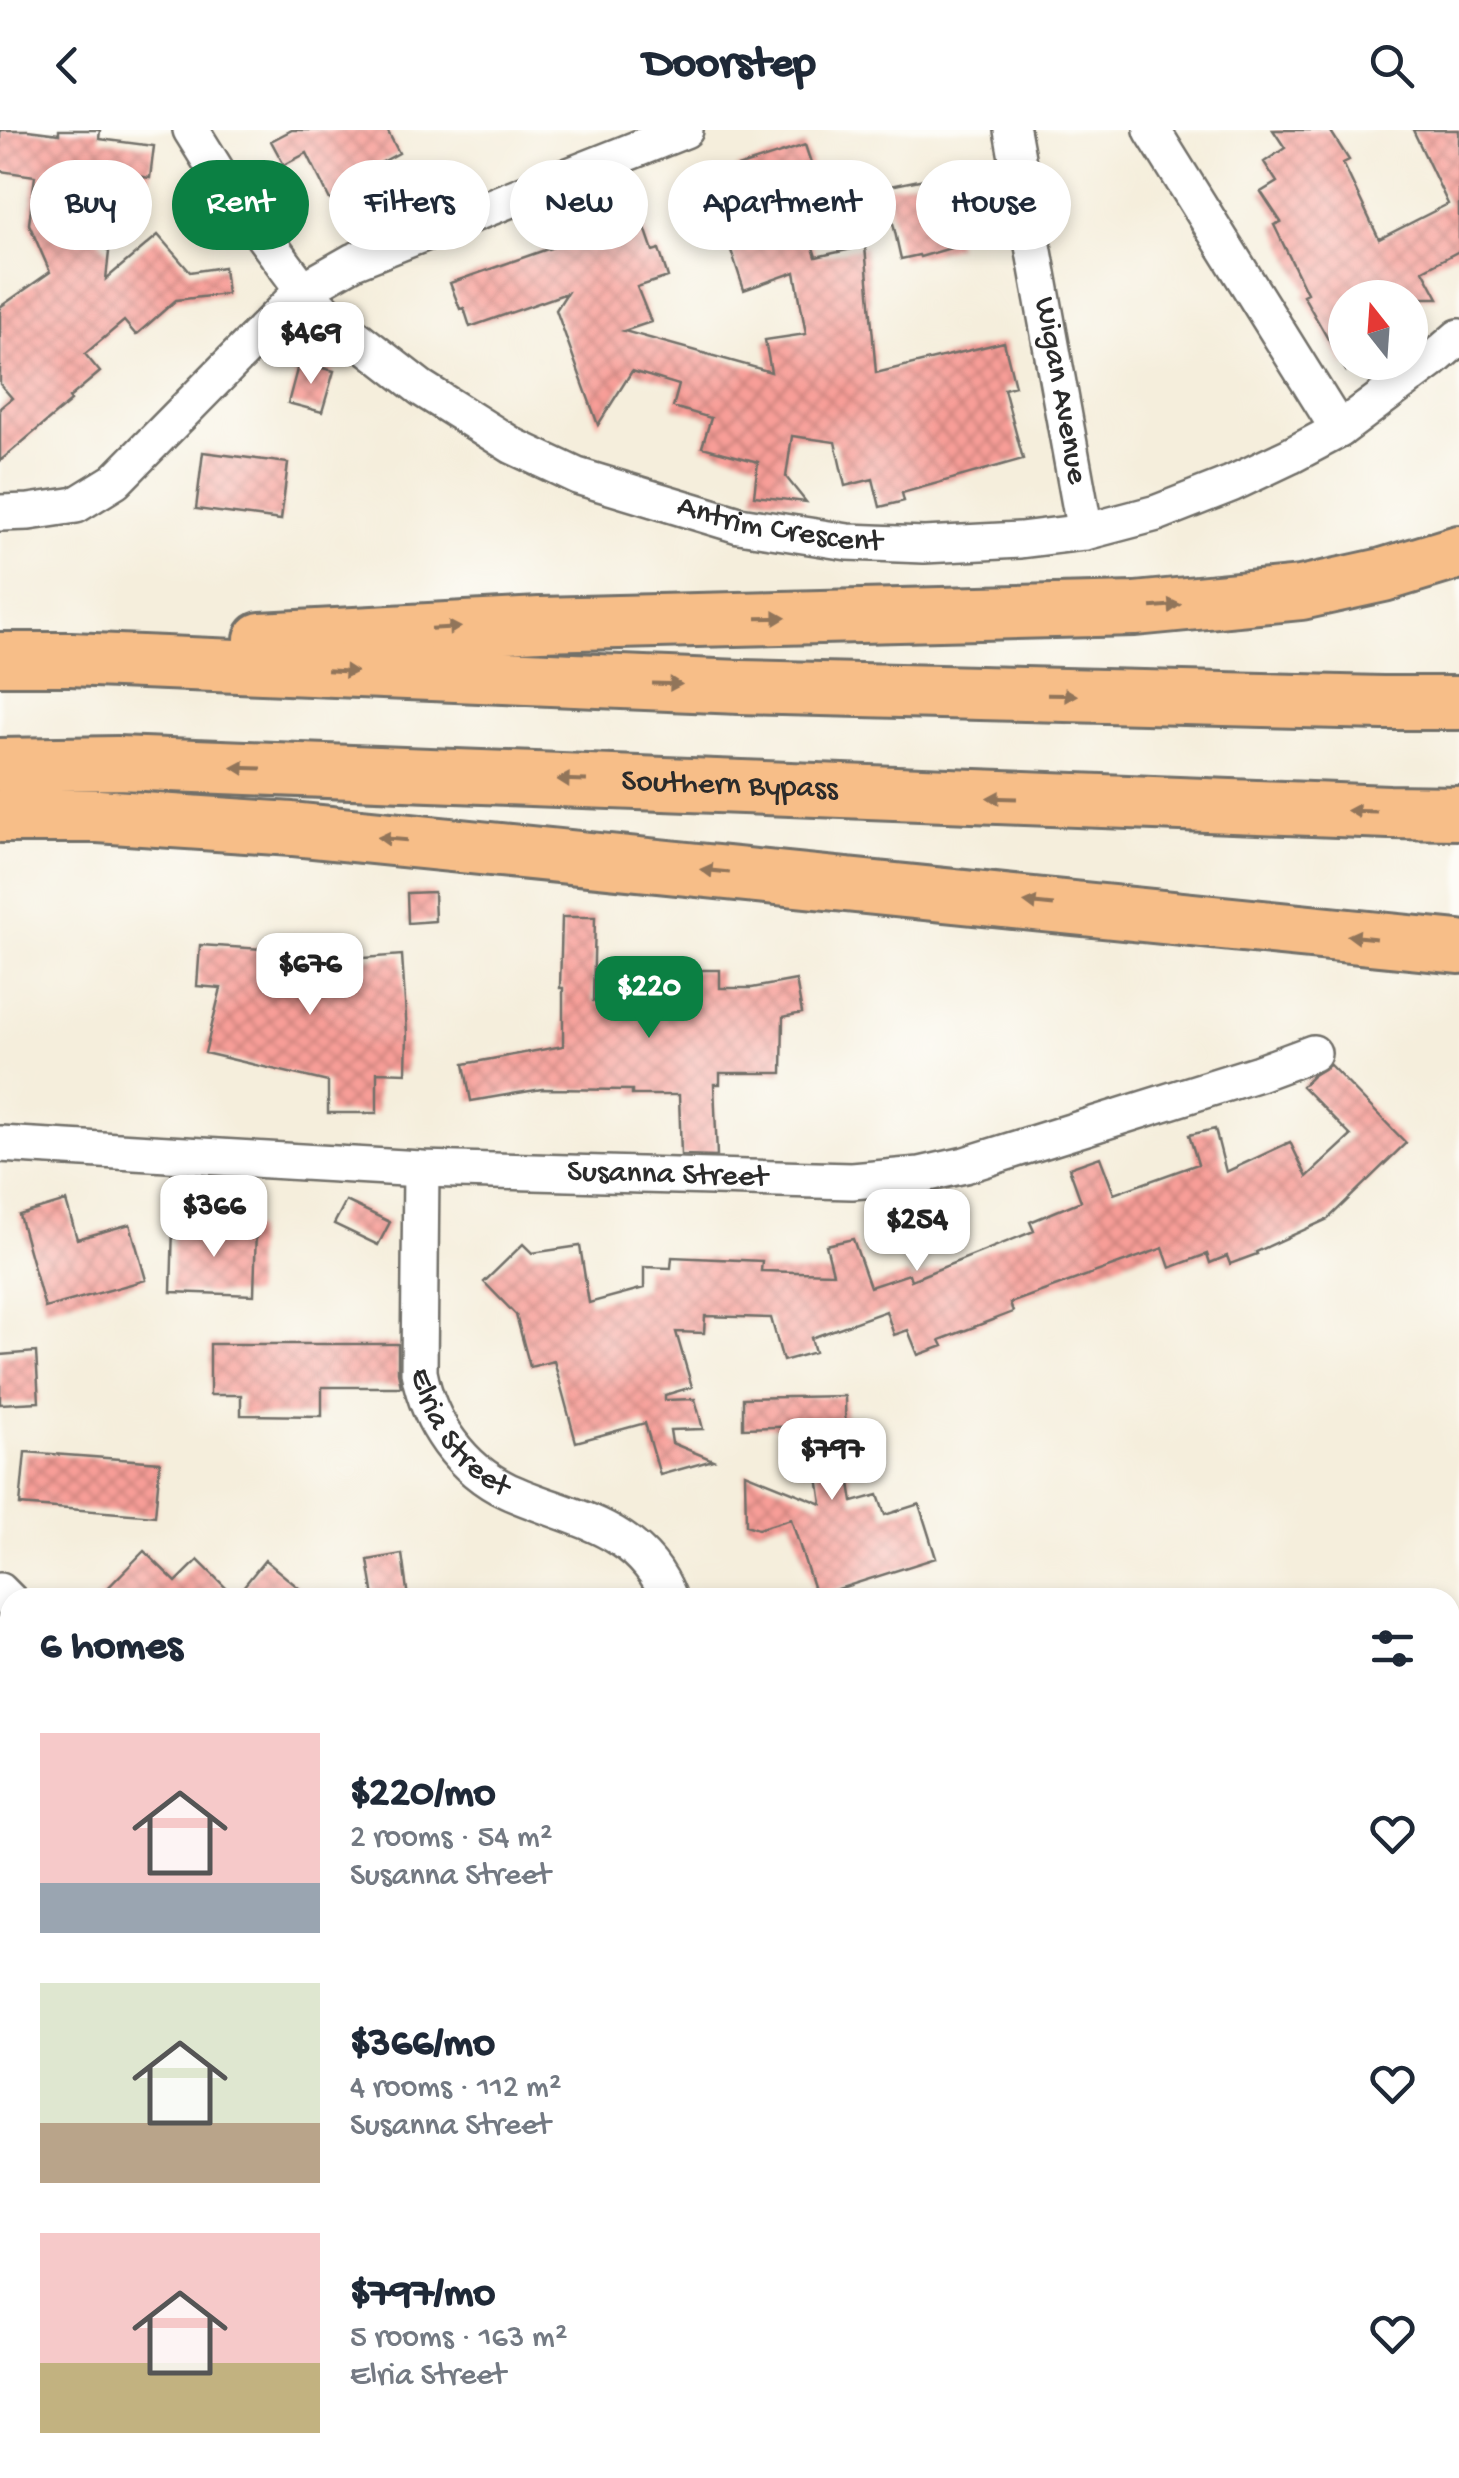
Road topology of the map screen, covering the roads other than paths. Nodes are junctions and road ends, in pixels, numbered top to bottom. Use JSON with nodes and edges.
{"nodes":[{"id":1,"x":192,"y":130,"type":"edge"},
{"id":2,"x":686,"y":130,"type":"edge"},
{"id":3,"x":1012,"y":130,"type":"edge"},
{"id":4,"x":1152,"y":130,"type":"edge"},
{"id":5,"x":303,"y":290,"type":"junction"},
{"id":6,"x":1459,"y":337,"type":"edge"},
{"id":7,"x":1339,"y":430,"type":"junction"},
{"id":8,"x":0,"y":512,"type":"edge"},
{"id":9,"x":1086,"y":532,"type":"junction"},
{"id":10,"x":1459,"y":552,"type":"edge"},
{"id":11,"x":0,"y":659,"type":"edge"},
{"id":12,"x":70,"y":659,"type":"junction"},
{"id":13,"x":1459,"y":703,"type":"edge"},
{"id":14,"x":0,"y":765,"type":"edge"},
{"id":15,"x":1459,"y":813,"type":"edge"},
{"id":16,"x":0,"y":816,"type":"edge"},
{"id":17,"x":1459,"y":946,"type":"edge"},
{"id":18,"x":1314,"y":1053,"type":"dead end"},
{"id":19,"x":0,"y":1144,"type":"edge"},
{"id":20,"x":421,"y":1169,"type":"junction"},
{"id":21,"x":666,"y":1588,"type":"edge"}],
"edges":[{"from":1,"to":5,"type":"street","name":"Antrim Crescent"},
{"from":2,"to":5,"type":"street"},
{"from":3,"to":9,"type":"street","name":"Wigan Avenue"},
{"from":4,"to":7,"type":"street"},
{"from":5,"to":8,"type":"street"},
{"from":5,"to":9,"type":"street","name":"Antrim Crescent"},
{"from":6,"to":7,"type":"street","name":"Antrim Crescent"},
{"from":7,"to":9,"type":"street","name":"Antrim Crescent"},
{"from":12,"to":10,"type":"highway","one_way":true},
{"from":11,"to":12,"type":"highway"},
{"from":12,"to":13,"type":"highway","one_way":true},
{"from":15,"to":14,"type":"highway","name":"Southern Bypass","one_way":true},
{"from":17,"to":16,"type":"highway","one_way":true},
{"from":18,"to":20,"type":"street","name":"Susanna Street"},
{"from":19,"to":20,"type":"street","name":"Susanna Street"},
{"from":20,"to":21,"type":"street","name":"Elria Street"}]}
